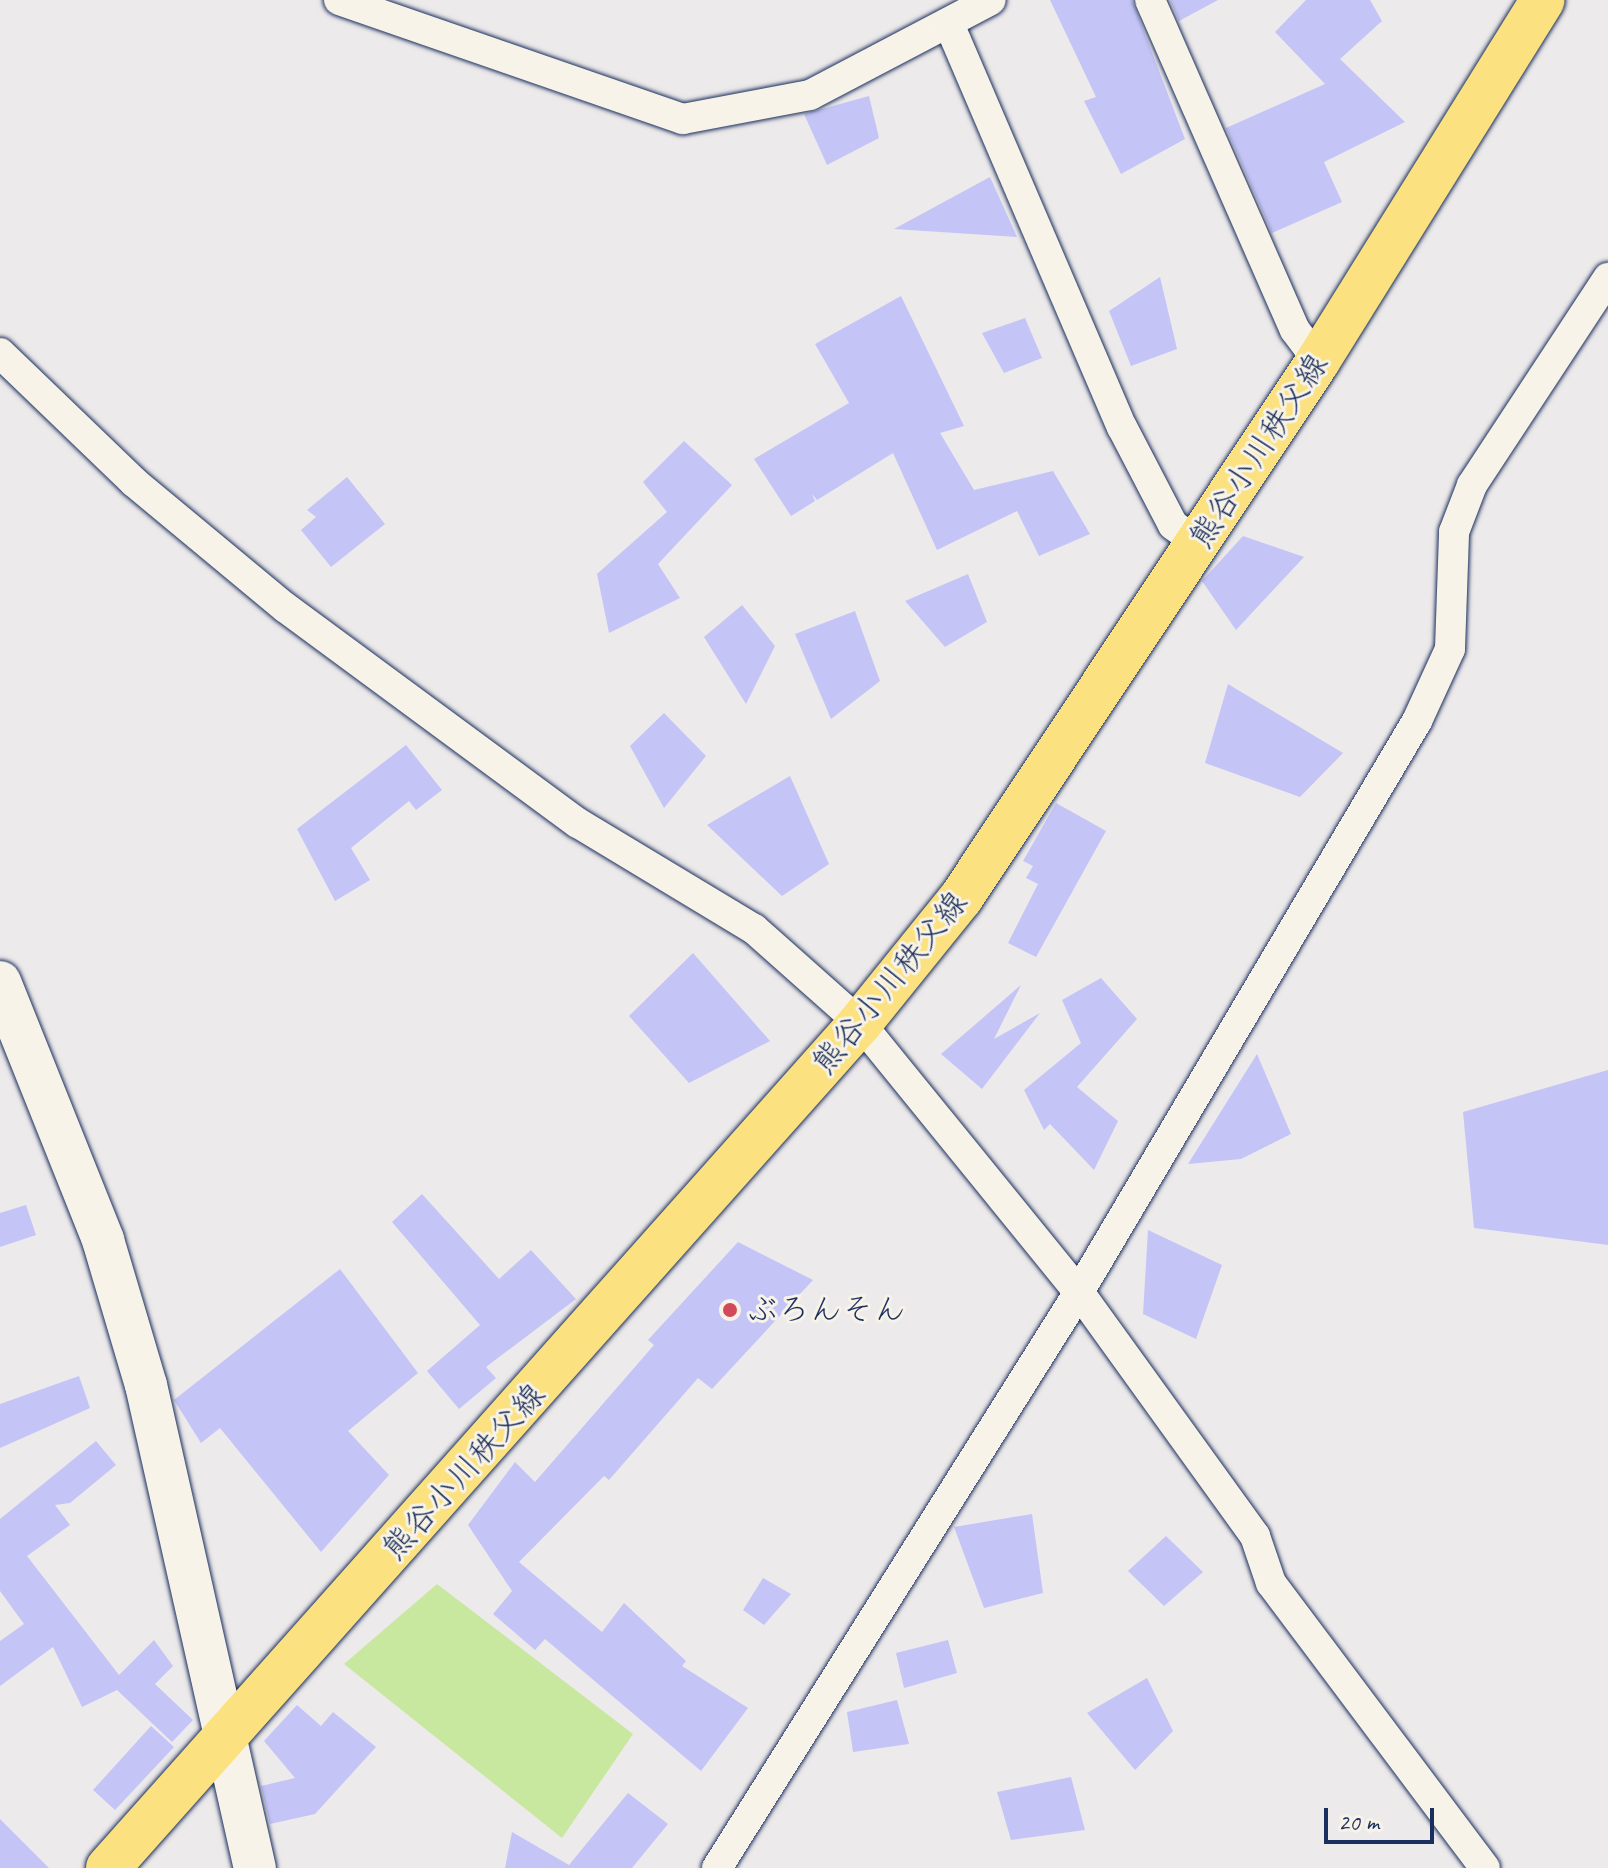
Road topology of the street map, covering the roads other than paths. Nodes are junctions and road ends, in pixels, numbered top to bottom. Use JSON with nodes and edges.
{"nodes":[{"id":1,"x":339,"y":0,"type":"edge"},
{"id":2,"x":991,"y":0,"type":"edge"},
{"id":3,"x":1150,"y":0,"type":"edge"},
{"id":4,"x":1543,"y":0,"type":"edge"},
{"id":5,"x":949,"y":24,"type":"junction"},
{"id":6,"x":1608,"y":278,"type":"edge"},
{"id":7,"x":0,"y":353,"type":"edge"},
{"id":8,"x":1318,"y":361,"type":"junction"},
{"id":9,"x":1198,"y":543,"type":"junction"},
{"id":10,"x":0,"y":982,"type":"edge"},
{"id":11,"x":860,"y":1023,"type":"junction"},
{"id":12,"x":1079,"y":1292,"type":"junction"},
{"id":13,"x":226,"y":1739,"type":"junction"},
{"id":14,"x":108,"y":1868,"type":"edge"},
{"id":15,"x":255,"y":1868,"type":"edge"},
{"id":16,"x":717,"y":1868,"type":"edge"},
{"id":17,"x":1485,"y":1868,"type":"edge"}],
"edges":[{"from":1,"to":5,"type":"street"},
{"from":2,"to":5,"type":"street"},
{"from":3,"to":8,"type":"street"},
{"from":4,"to":8,"type":"main road","name":"熊谷小川秩父線"},
{"from":5,"to":9,"type":"street"},
{"from":6,"to":12,"type":"street"},
{"from":7,"to":11,"type":"street"},
{"from":8,"to":9,"type":"main road","name":"熊谷小川秩父線"},
{"from":9,"to":11,"type":"main road","name":"熊谷小川秩父線"},
{"from":10,"to":13,"type":"street"},
{"from":11,"to":12,"type":"street"},
{"from":11,"to":13,"type":"main road","name":"熊谷小川秩父線"},
{"from":12,"to":16,"type":"street"},
{"from":12,"to":17,"type":"street"},
{"from":13,"to":14,"type":"main road","name":"熊谷小川秩父線"},
{"from":13,"to":15,"type":"street"}]}
